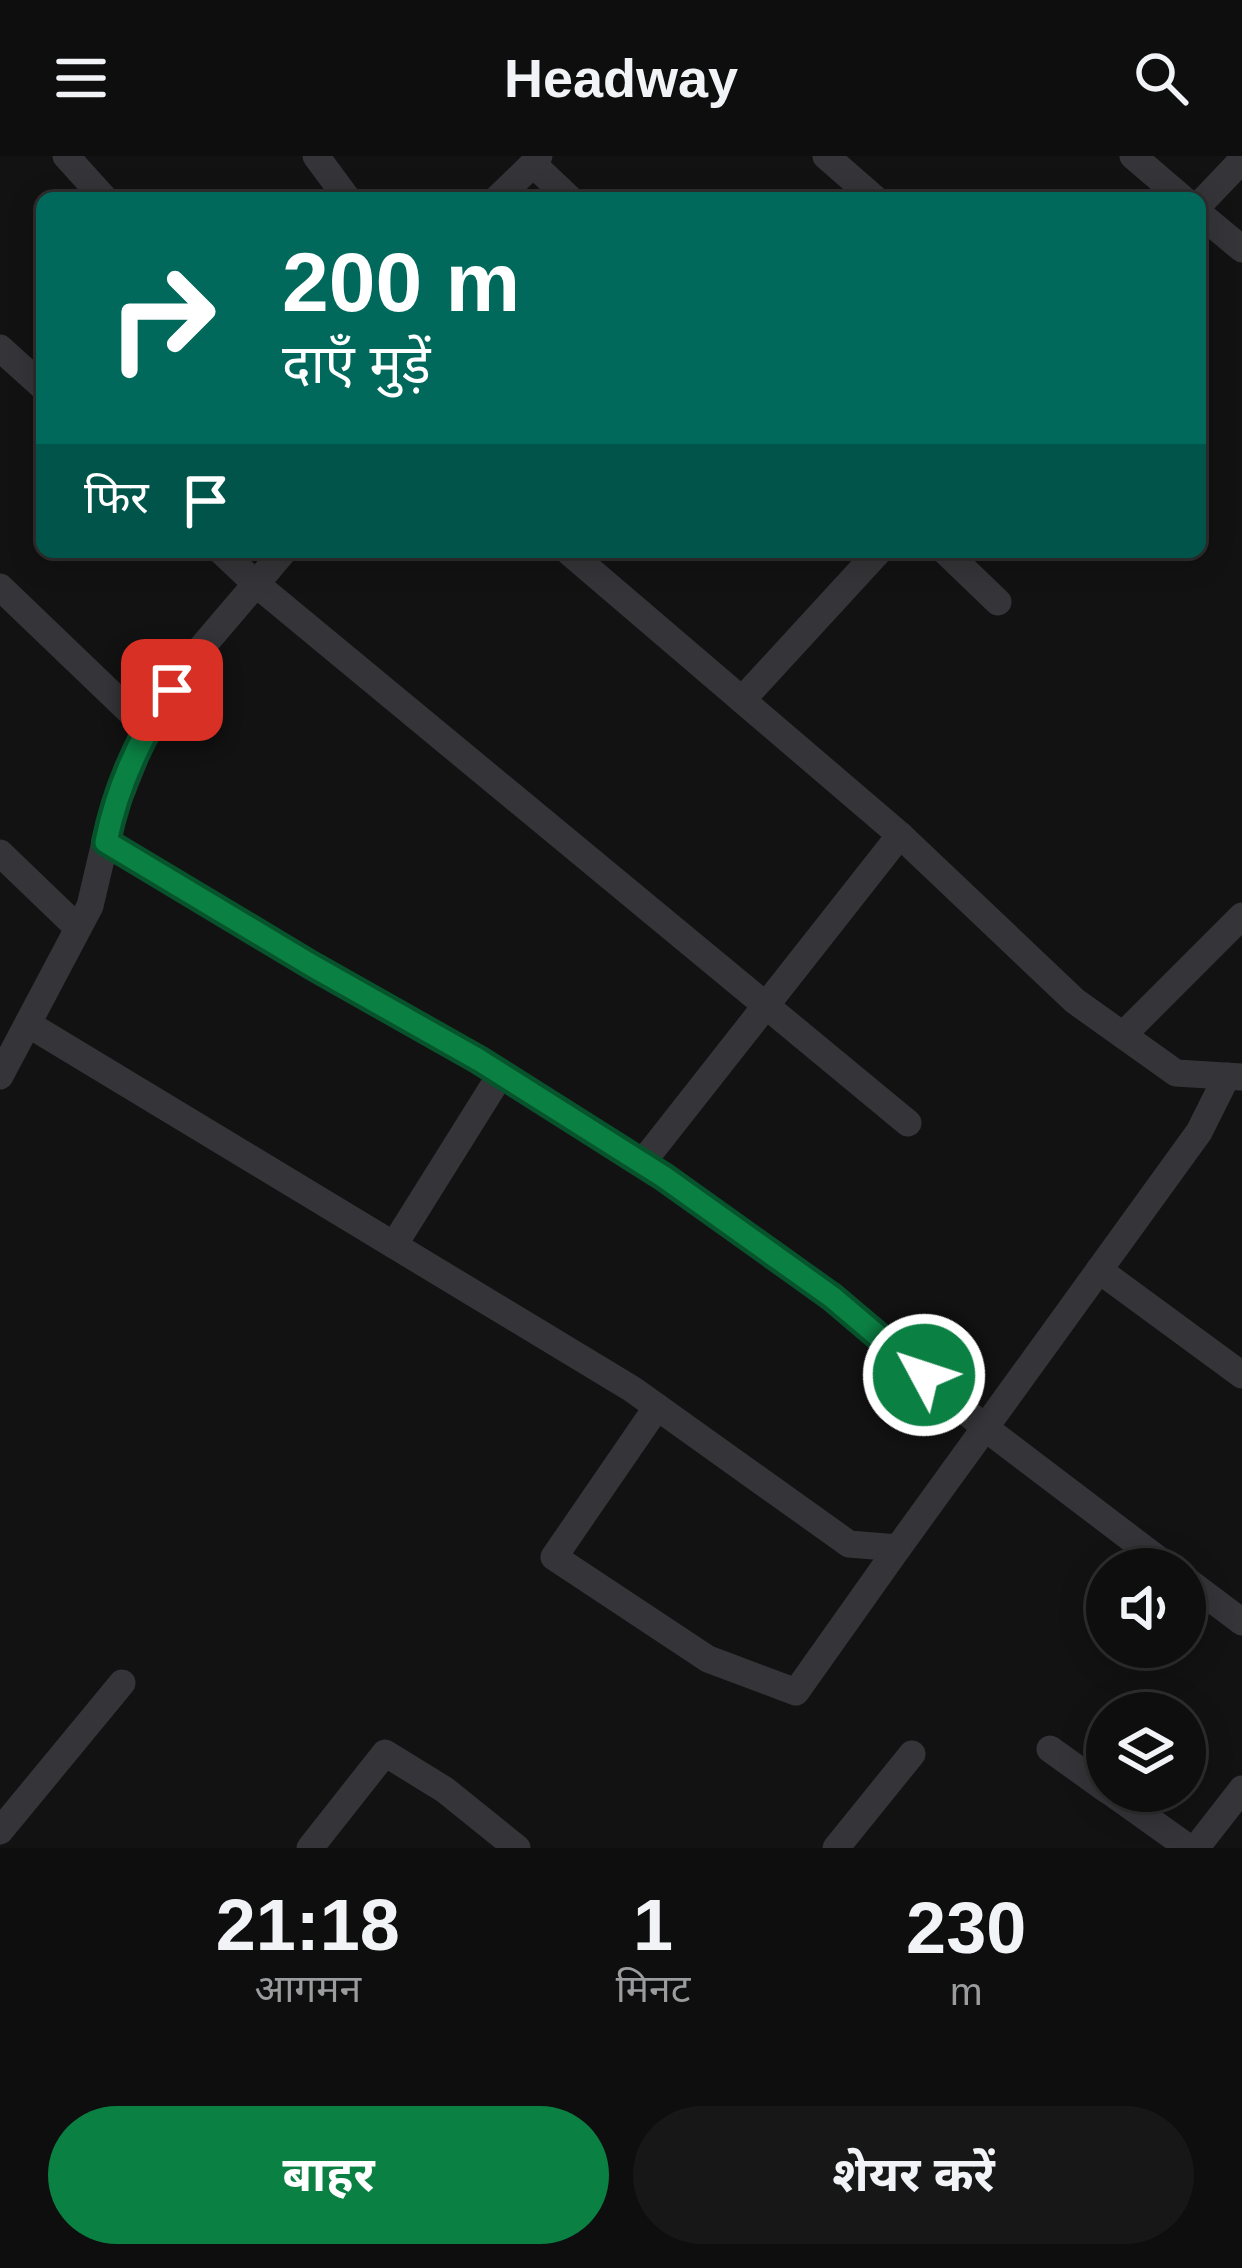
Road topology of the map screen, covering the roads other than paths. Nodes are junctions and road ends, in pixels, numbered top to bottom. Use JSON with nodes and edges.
{"nodes":[{"id":1,"x":65,"y":156,"type":"edge"},
{"id":2,"x":316,"y":156,"type":"edge"},
{"id":3,"x":826,"y":156,"type":"edge"},
{"id":4,"x":1133,"y":156,"type":"edge"},
{"id":5,"x":536,"y":160,"type":"edge"},
{"id":6,"x":1242,"y":160,"type":"edge"},
{"id":7,"x":98,"y":192,"type":"edge"},
{"id":8,"x":332,"y":192,"type":"edge"},
{"id":9,"x":504,"y":192,"type":"edge"},
{"id":10,"x":564,"y":192,"type":"edge"},
{"id":11,"x":867,"y":192,"type":"edge"},
{"id":12,"x":1175,"y":192,"type":"edge"},
{"id":13,"x":1206,"y":199,"type":"edge"},
{"id":14,"x":1206,"y":219,"type":"edge"},
{"id":15,"x":1242,"y":249,"type":"edge"},
{"id":16,"x":0,"y":348,"type":"edge"},
{"id":17,"x":36,"y":381,"type":"edge"},
{"id":18,"x":228,"y":558,"type":"edge"},
{"id":19,"x":278,"y":558,"type":"edge"},
{"id":20,"x":576,"y":558,"type":"edge"},
{"id":21,"x":872,"y":558,"type":"edge"},
{"id":22,"x":952,"y":558,"type":"edge"},
{"id":23,"x":256,"y":584,"type":"junction"},
{"id":24,"x":0,"y":587,"type":"edge"},
{"id":25,"x":998,"y":602,"type":"dead end"},
{"id":26,"x":742,"y":700,"type":"junction"},
{"id":27,"x":147,"y":728,"type":"junction"},
{"id":28,"x":900,"y":835,"type":"junction"},
{"id":29,"x":106,"y":842,"type":"junction"},
{"id":30,"x":0,"y":853,"type":"edge"},
{"id":31,"x":1242,"y":916,"type":"edge"},
{"id":32,"x":78,"y":928,"type":"junction"},
{"id":33,"x":766,"y":1005,"type":"junction"},
{"id":34,"x":28,"y":1024,"type":"junction"},
{"id":35,"x":1123,"y":1035,"type":"junction"},
{"id":36,"x":501,"y":1074,"type":"junction"},
{"id":37,"x":0,"y":1076,"type":"edge"},
{"id":38,"x":1235,"y":1077,"type":"edge"},
{"id":39,"x":908,"y":1123,"type":"dead end"},
{"id":40,"x":642,"y":1163,"type":"junction"},
{"id":41,"x":394,"y":1245,"type":"junction"},
{"id":42,"x":1099,"y":1270,"type":"junction"},
{"id":43,"x":1242,"y":1375,"type":"edge"},
{"id":44,"x":657,"y":1407,"type":"junction"},
{"id":45,"x":985,"y":1427,"type":"junction"},
{"id":46,"x":898,"y":1548,"type":"junction"},
{"id":47,"x":1144,"y":1548,"type":"edge"},
{"id":48,"x":1206,"y":1595,"type":"edge"},
{"id":49,"x":1242,"y":1622,"type":"edge"},
{"id":50,"x":122,"y":1683,"type":"dead end"},
{"id":51,"x":1050,"y":1749,"type":"dead end"},
{"id":52,"x":912,"y":1754,"type":"dead end"},
{"id":53,"x":1086,"y":1774,"type":"edge"},
{"id":54,"x":1242,"y":1789,"type":"edge"},
{"id":55,"x":1140,"y":1812,"type":"edge"},
{"id":56,"x":0,"y":1831,"type":"edge"},
{"id":57,"x":310,"y":1848,"type":"edge"},
{"id":58,"x":517,"y":1848,"type":"edge"},
{"id":59,"x":836,"y":1848,"type":"edge"},
{"id":60,"x":1192,"y":1848,"type":"edge"}],
"edges":[{"from":1,"to":7,"type":"street"},
{"from":2,"to":8,"type":"street"},
{"from":3,"to":11,"type":"street"},
{"from":4,"to":12,"type":"street"},
{"from":5,"to":9,"type":"street"},
{"from":5,"to":10,"type":"street"},
{"from":6,"to":13,"type":"street"},
{"from":14,"to":15,"type":"street"},
{"from":16,"to":17,"type":"street"},
{"from":18,"to":23,"type":"street"},
{"from":19,"to":23,"type":"street"},
{"from":20,"to":26,"type":"street"},
{"from":21,"to":26,"type":"street"},
{"from":22,"to":25,"type":"street"},
{"from":23,"to":27,"type":"street"},
{"from":23,"to":33,"type":"street"},
{"from":24,"to":27,"type":"street"},
{"from":26,"to":28,"type":"street"},
{"from":27,"to":29,"type":"street"},
{"from":28,"to":33,"type":"street"},
{"from":28,"to":35,"type":"street"},
{"from":29,"to":32,"type":"street"},
{"from":29,"to":36,"type":"street"},
{"from":30,"to":32,"type":"street"},
{"from":31,"to":35,"type":"street"},
{"from":32,"to":34,"type":"street"},
{"from":33,"to":39,"type":"street"},
{"from":33,"to":40,"type":"street"},
{"from":34,"to":37,"type":"street"},
{"from":34,"to":41,"type":"street"},
{"from":35,"to":38,"type":"street"},
{"from":36,"to":40,"type":"street"},
{"from":36,"to":41,"type":"street"},
{"from":38,"to":42,"type":"street"},
{"from":40,"to":45,"type":"street"},
{"from":41,"to":44,"type":"street"},
{"from":42,"to":43,"type":"street"},
{"from":42,"to":45,"type":"street"},
{"from":44,"to":46,"type":"street"},
{"from":44,"to":46,"type":"street"},
{"from":45,"to":46,"type":"street"},
{"from":45,"to":47,"type":"street"},
{"from":48,"to":49,"type":"street"},
{"from":50,"to":56,"type":"street"},
{"from":51,"to":53,"type":"street"},
{"from":52,"to":59,"type":"street"},
{"from":54,"to":60,"type":"street"},
{"from":55,"to":60,"type":"street"},
{"from":57,"to":58,"type":"street"}]}
